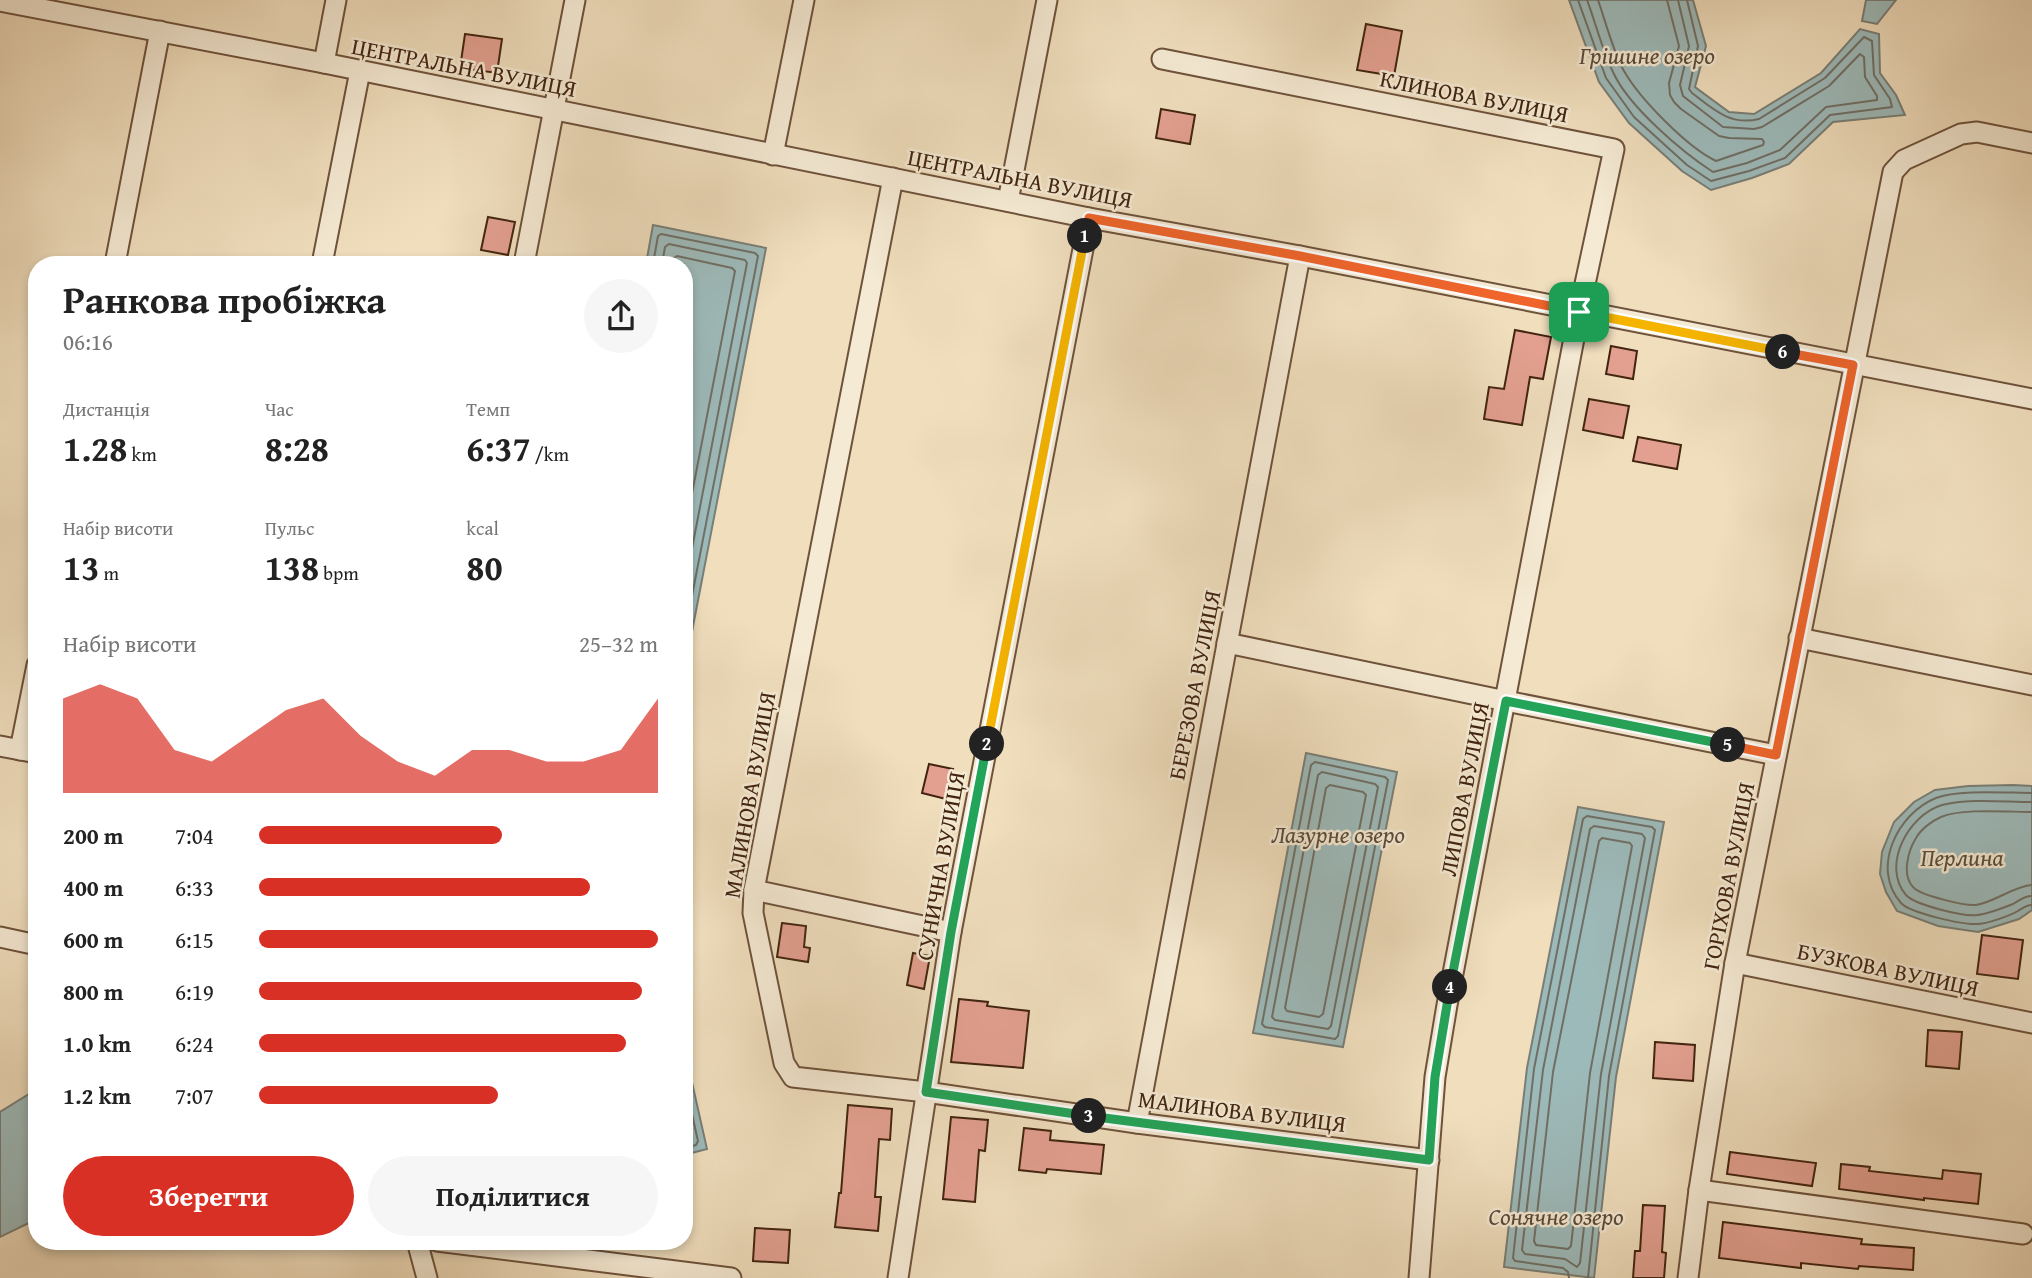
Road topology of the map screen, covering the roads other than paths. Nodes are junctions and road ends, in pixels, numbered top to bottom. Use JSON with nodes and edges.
{"nodes":[{"id":1,"x":335,"y":0,"type":"edge"},
{"id":2,"x":575,"y":0,"type":"edge"},
{"id":3,"x":804,"y":0,"type":"edge"},
{"id":4,"x":1047,"y":0,"type":"edge"},
{"id":5,"x":0,"y":1,"type":"edge"},
{"id":6,"x":84,"y":8,"type":"edge"},
{"id":7,"x":160,"y":31,"type":"junction"},
{"id":8,"x":1162,"y":59,"type":"dead end"},
{"id":9,"x":324,"y":63,"type":"junction"},
{"id":10,"x":359,"y":71,"type":"junction"},
{"id":11,"x":553,"y":110,"type":"junction"},
{"id":12,"x":2032,"y":143,"type":"edge"},
{"id":13,"x":773,"y":155,"type":"junction"},
{"id":14,"x":892,"y":178,"type":"junction"},
{"id":15,"x":1008,"y":201,"type":"junction"},
{"id":16,"x":1089,"y":218,"type":"junction"},
{"id":17,"x":117,"y":256,"type":"edge"},
{"id":18,"x":324,"y":256,"type":"edge"},
{"id":19,"x":526,"y":256,"type":"edge"},
{"id":20,"x":1300,"y":256,"type":"junction"},
{"id":21,"x":1579,"y":312,"type":"junction"},
{"id":22,"x":1853,"y":365,"type":"junction"},
{"id":23,"x":2032,"y":399,"type":"edge"},
{"id":24,"x":1799,"y":638,"type":"junction"},
{"id":25,"x":1227,"y":643,"type":"junction"},
{"id":26,"x":2032,"y":685,"type":"edge"},
{"id":27,"x":1506,"y":701,"type":"junction"},
{"id":28,"x":0,"y":746,"type":"edge"},
{"id":29,"x":28,"y":751,"type":"edge"},
{"id":30,"x":1776,"y":755,"type":"junction"},
{"id":31,"x":754,"y":890,"type":"junction"},
{"id":32,"x":951,"y":932,"type":"junction"},
{"id":33,"x":0,"y":937,"type":"edge"},
{"id":34,"x":28,"y":942,"type":"edge"},
{"id":35,"x":1735,"y":963,"type":"junction"},
{"id":36,"x":2032,"y":1023,"type":"edge"},
{"id":37,"x":926,"y":1092,"type":"junction"},
{"id":38,"x":1137,"y":1123,"type":"junction"},
{"id":39,"x":1429,"y":1160,"type":"junction"},
{"id":40,"x":1699,"y":1190,"type":"junction"},
{"id":41,"x":2029,"y":1234,"type":"edge"},
{"id":42,"x":419,"y":1250,"type":"edge"},
{"id":43,"x":532,"y":1250,"type":"edge"},
{"id":44,"x":427,"y":1278,"type":"edge"},
{"id":45,"x":732,"y":1278,"type":"edge"},
{"id":46,"x":898,"y":1278,"type":"edge"},
{"id":47,"x":1419,"y":1278,"type":"edge"},
{"id":48,"x":1688,"y":1278,"type":"edge"}],
"edges":[{"from":1,"to":9,"type":"street"},
{"from":2,"to":11,"type":"street"},
{"from":3,"to":13,"type":"street"},
{"from":4,"to":15,"type":"street"},
{"from":5,"to":6,"type":"street","name":"ЦЕНТРАЛЬНА ВУЛИЦЯ"},
{"from":6,"to":7,"type":"street","name":"ЦЕНТРАЛЬНА ВУЛИЦЯ"},
{"from":7,"to":9,"type":"street","name":"ЦЕНТРАЛЬНА ВУЛИЦЯ"},
{"from":7,"to":17,"type":"street"},
{"from":8,"to":21,"type":"street","name":"КЛИНОВА ВУЛИЦЯ"},
{"from":9,"to":10,"type":"street","name":"ЦЕНТРАЛЬНА ВУЛИЦЯ"},
{"from":10,"to":11,"type":"street","name":"ЦЕНТРАЛЬНА ВУЛИЦЯ"},
{"from":10,"to":18,"type":"street"},
{"from":11,"to":13,"type":"street","name":"ЦЕНТРАЛЬНА ВУЛИЦЯ"},
{"from":11,"to":19,"type":"street"},
{"from":12,"to":22,"type":"street","name":"ГОРІХОВА ВУЛИЦЯ"},
{"from":13,"to":14,"type":"street","name":"ЦЕНТРАЛЬНА ВУЛИЦЯ"},
{"from":14,"to":15,"type":"street","name":"ЦЕНТРАЛЬНА ВУЛИЦЯ"},
{"from":14,"to":31,"type":"street","name":"МАЛИНОВА ВУЛИЦЯ"},
{"from":15,"to":16,"type":"street","name":"ЦЕНТРАЛЬНА ВУЛИЦЯ"},
{"from":16,"to":20,"type":"street","name":"ЦЕНТРАЛЬНА ВУЛИЦЯ"},
{"from":16,"to":32,"type":"street","name":"СУНИЧНА ВУЛИЦЯ"},
{"from":20,"to":21,"type":"street","name":"ЦЕНТРАЛЬНА ВУЛИЦЯ"},
{"from":20,"to":25,"type":"street","name":"БЕРЕЗОВА ВУЛИЦЯ"},
{"from":21,"to":22,"type":"street","name":"ЦЕНТРАЛЬНА ВУЛИЦЯ"},
{"from":21,"to":27,"type":"street","name":"ЛИПОВА ВУЛИЦЯ"},
{"from":22,"to":23,"type":"street","name":"ЦЕНТРАЛЬНА ВУЛИЦЯ"},
{"from":22,"to":24,"type":"street","name":"ГОРІХОВА ВУЛИЦЯ"},
{"from":24,"to":26,"type":"street"},
{"from":24,"to":30,"type":"street","name":"ГОРІХОВА ВУЛИЦЯ"},
{"from":25,"to":27,"type":"street"},
{"from":25,"to":38,"type":"street","name":"БЕРЕЗОВА ВУЛИЦЯ"},
{"from":27,"to":30,"type":"street"},
{"from":27,"to":39,"type":"street","name":"ЛИПОВА ВУЛИЦЯ"},
{"from":28,"to":29,"type":"street"},
{"from":30,"to":35,"type":"street","name":"ГОРІХОВА ВУЛИЦЯ"},
{"from":31,"to":32,"type":"street"},
{"from":31,"to":37,"type":"street","name":"МАЛИНОВА ВУЛИЦЯ"},
{"from":32,"to":37,"type":"street","name":"СУНИЧНА ВУЛИЦЯ"},
{"from":33,"to":34,"type":"street"},
{"from":35,"to":36,"type":"street","name":"БУЗКОВА ВУЛИЦЯ"},
{"from":35,"to":40,"type":"street","name":"ГОРІХОВА ВУЛИЦЯ"},
{"from":37,"to":38,"type":"street","name":"МАЛИНОВА ВУЛИЦЯ"},
{"from":37,"to":46,"type":"street","name":"СУНИЧНА ВУЛИЦЯ"},
{"from":38,"to":39,"type":"street","name":"МАЛИНОВА ВУЛИЦЯ"},
{"from":39,"to":47,"type":"street","name":"ЛИПОВА ВУЛИЦЯ"},
{"from":40,"to":41,"type":"street"},
{"from":40,"to":48,"type":"street","name":"ГОРІХОВА ВУЛИЦЯ"},
{"from":42,"to":44,"type":"street"},
{"from":43,"to":45,"type":"street"}]}
